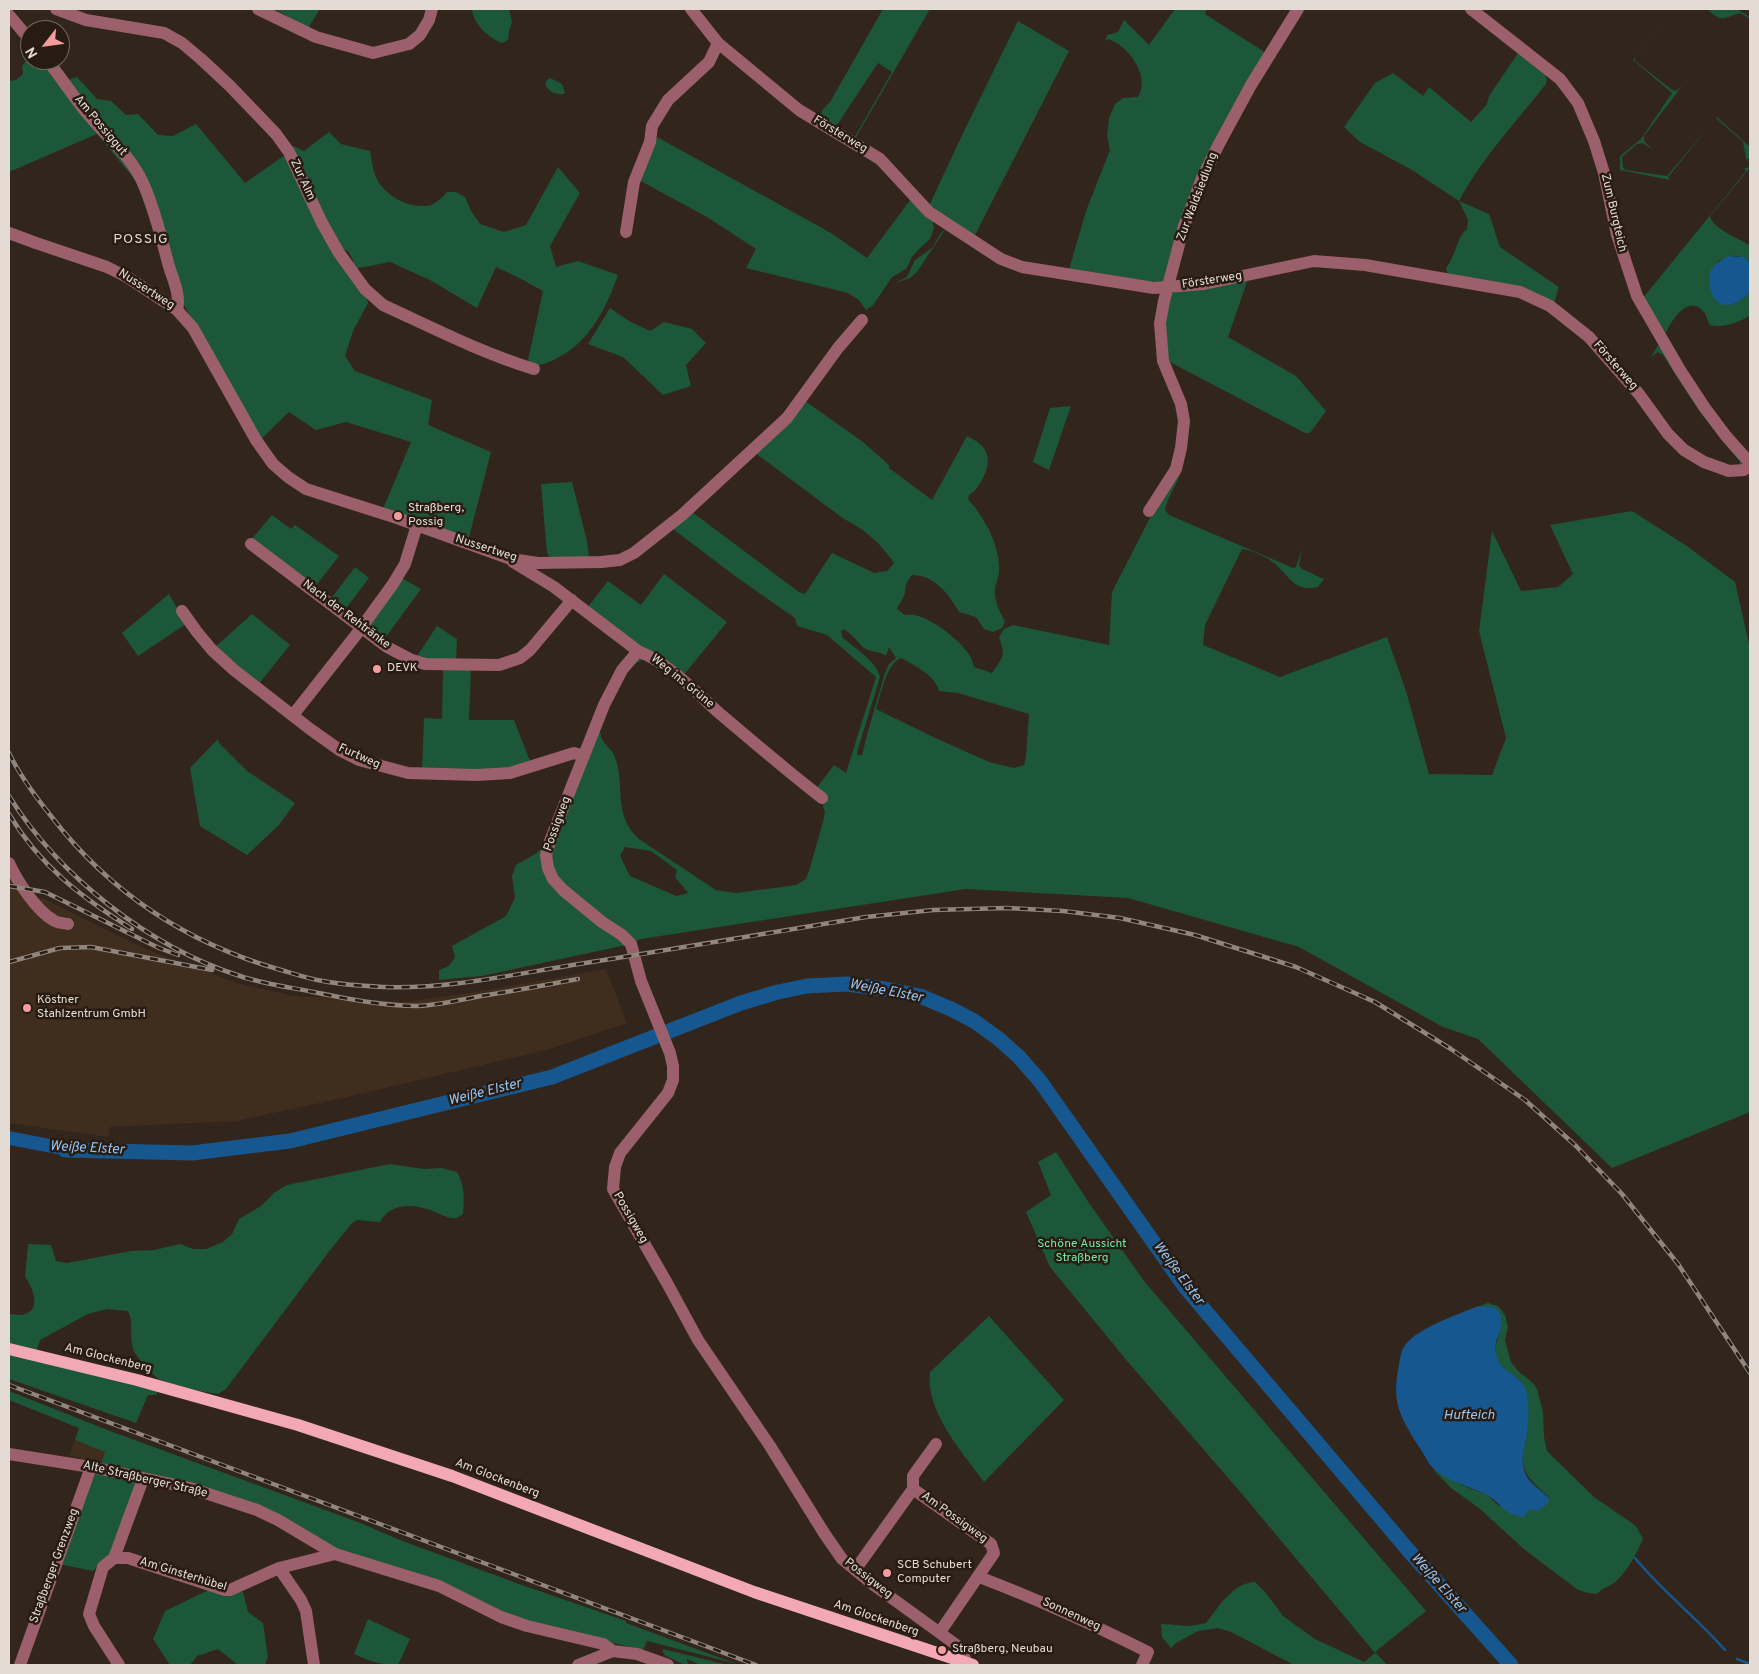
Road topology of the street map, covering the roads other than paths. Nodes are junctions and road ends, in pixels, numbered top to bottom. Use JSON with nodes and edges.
{"nodes":[{"id":1,"x":56,"y":9,"type":"edge"},
{"id":2,"x":258,"y":9,"type":"edge"},
{"id":3,"x":432,"y":9,"type":"edge"},
{"id":4,"x":691,"y":9,"type":"edge"},
{"id":5,"x":1298,"y":9,"type":"edge"},
{"id":6,"x":1471,"y":9,"type":"edge"},
{"id":7,"x":1486,"y":14,"type":"edge"},
{"id":8,"x":9,"y":15,"type":"edge"},
{"id":9,"x":20,"y":28,"type":"edge"},
{"id":10,"x":718,"y":43,"type":"junction"},
{"id":11,"x":54,"y":70,"type":"edge"},
{"id":12,"x":9,"y":232,"type":"edge"},
{"id":13,"x":626,"y":232,"type":"dead end"},
{"id":14,"x":1168,"y":288,"type":"junction"},
{"id":15,"x":177,"y":310,"type":"junction"},
{"id":16,"x":862,"y":320,"type":"dead end"},
{"id":17,"x":534,"y":369,"type":"dead end"},
{"id":18,"x":1750,"y":464,"type":"edge"},
{"id":19,"x":1149,"y":511,"type":"dead end"},
{"id":20,"x":417,"y":525,"type":"junction"},
{"id":21,"x":251,"y":544,"type":"dead end"},
{"id":22,"x":511,"y":559,"type":"junction"},
{"id":23,"x":572,"y":600,"type":"junction"},
{"id":24,"x":182,"y":610,"type":"dead end"},
{"id":25,"x":360,"y":627,"type":"junction"},
{"id":26,"x":638,"y":651,"type":"junction"},
{"id":27,"x":293,"y":715,"type":"junction"},
{"id":28,"x":584,"y":756,"type":"junction"},
{"id":29,"x":822,"y":798,"type":"dead end"},
{"id":30,"x":9,"y":863,"type":"edge"},
{"id":31,"x":68,"y":924,"type":"dead end"},
{"id":32,"x":9,"y":1349,"type":"edge"},
{"id":33,"x":936,"y":1444,"type":"dead end"},
{"id":34,"x":9,"y":1454,"type":"edge"},
{"id":35,"x":91,"y":1467,"type":"junction"},
{"id":36,"x":143,"y":1479,"type":"junction"},
{"id":37,"x":913,"y":1489,"type":"junction"},
{"id":38,"x":336,"y":1554,"type":"junction"},
{"id":39,"x":114,"y":1558,"type":"junction"},
{"id":40,"x":279,"y":1568,"type":"junction"},
{"id":41,"x":855,"y":1570,"type":"junction"},
{"id":42,"x":979,"y":1577,"type":"junction"},
{"id":43,"x":940,"y":1632,"type":"junction"},
{"id":44,"x":612,"y":1651,"type":"junction"},
{"id":45,"x":970,"y":1664,"type":"edge"},
{"id":46,"x":20,"y":1665,"type":"edge"},
{"id":47,"x":119,"y":1665,"type":"edge"},
{"id":48,"x":314,"y":1665,"type":"edge"},
{"id":49,"x":578,"y":1665,"type":"edge"},
{"id":50,"x":668,"y":1665,"type":"edge"},
{"id":51,"x":1142,"y":1665,"type":"edge"}],
"edges":[{"from":1,"to":17,"type":"street","name":"Zur Alm"},
{"from":2,"to":3,"type":"street"},
{"from":4,"to":10,"type":"street","name":"Försterweg"},
{"from":5,"to":14,"type":"street","name":"Zur Waldsiedlung"},
{"from":6,"to":7,"type":"street","name":"Zum Burgteich"},
{"from":7,"to":18,"type":"street","name":"Zum Burgteich"},
{"from":8,"to":9,"type":"street"},
{"from":10,"to":13,"type":"street"},
{"from":10,"to":14,"type":"street","name":"Försterweg"},
{"from":11,"to":15,"type":"street","name":"Am Possiggut"},
{"from":12,"to":15,"type":"street","name":"Nussertweg"},
{"from":14,"to":18,"type":"street","name":"Försterweg"},
{"from":14,"to":19,"type":"street","name":"Zur Waldsiedlung"},
{"from":15,"to":20,"type":"street","name":"Nussertweg"},
{"from":16,"to":22,"type":"street","name":"Nussertweg"},
{"from":20,"to":22,"type":"street","name":"Nussertweg"},
{"from":20,"to":25,"type":"street"},
{"from":21,"to":25,"type":"street","name":"Nach der Rehtränke"},
{"from":22,"to":23,"type":"street","name":"Weg ins Grüne"},
{"from":23,"to":25,"type":"street","name":"Nach der Rehtränke"},
{"from":23,"to":26,"type":"street","name":"Weg ins Grüne"},
{"from":24,"to":27,"type":"street","name":"Furtweg"},
{"from":25,"to":27,"type":"street"},
{"from":26,"to":28,"type":"street","name":"Possigweg"},
{"from":26,"to":29,"type":"street","name":"Weg ins Grüne"},
{"from":27,"to":28,"type":"street","name":"Furtweg"},
{"from":28,"to":41,"type":"street","name":"Possigweg"},
{"from":30,"to":31,"type":"street"},
{"from":32,"to":45,"type":"main road","name":"Am Glockenberg"},
{"from":33,"to":37,"type":"street"},
{"from":34,"to":35,"type":"street","name":"Alte Straßberger Straße"},
{"from":35,"to":36,"type":"street","name":"Alte Straßberger Straße"},
{"from":35,"to":46,"type":"street","name":"Straßberger Grenzweg"},
{"from":36,"to":38,"type":"street","name":"Alte Straßberger Straße"},
{"from":36,"to":39,"type":"street"},
{"from":37,"to":41,"type":"street","name":"Am Possigweg"},
{"from":37,"to":42,"type":"street","name":"Am Possigweg"},
{"from":38,"to":40,"type":"street","name":"Am Ginsterhübel"},
{"from":38,"to":44,"type":"street","name":"Alte Straßberger Straße"},
{"from":39,"to":40,"type":"street","name":"Am Ginsterhübel"},
{"from":39,"to":47,"type":"street"},
{"from":40,"to":48,"type":"street"},
{"from":41,"to":43,"type":"street","name":"Possigweg"},
{"from":42,"to":43,"type":"street","name":"Am Possigweg"},
{"from":42,"to":51,"type":"street","name":"Sonnenweg"},
{"from":43,"to":45,"type":"street","name":"Possigweg"},
{"from":44,"to":49,"type":"street"},
{"from":44,"to":50,"type":"street","name":"Alte Straßberger Straße"}]}
